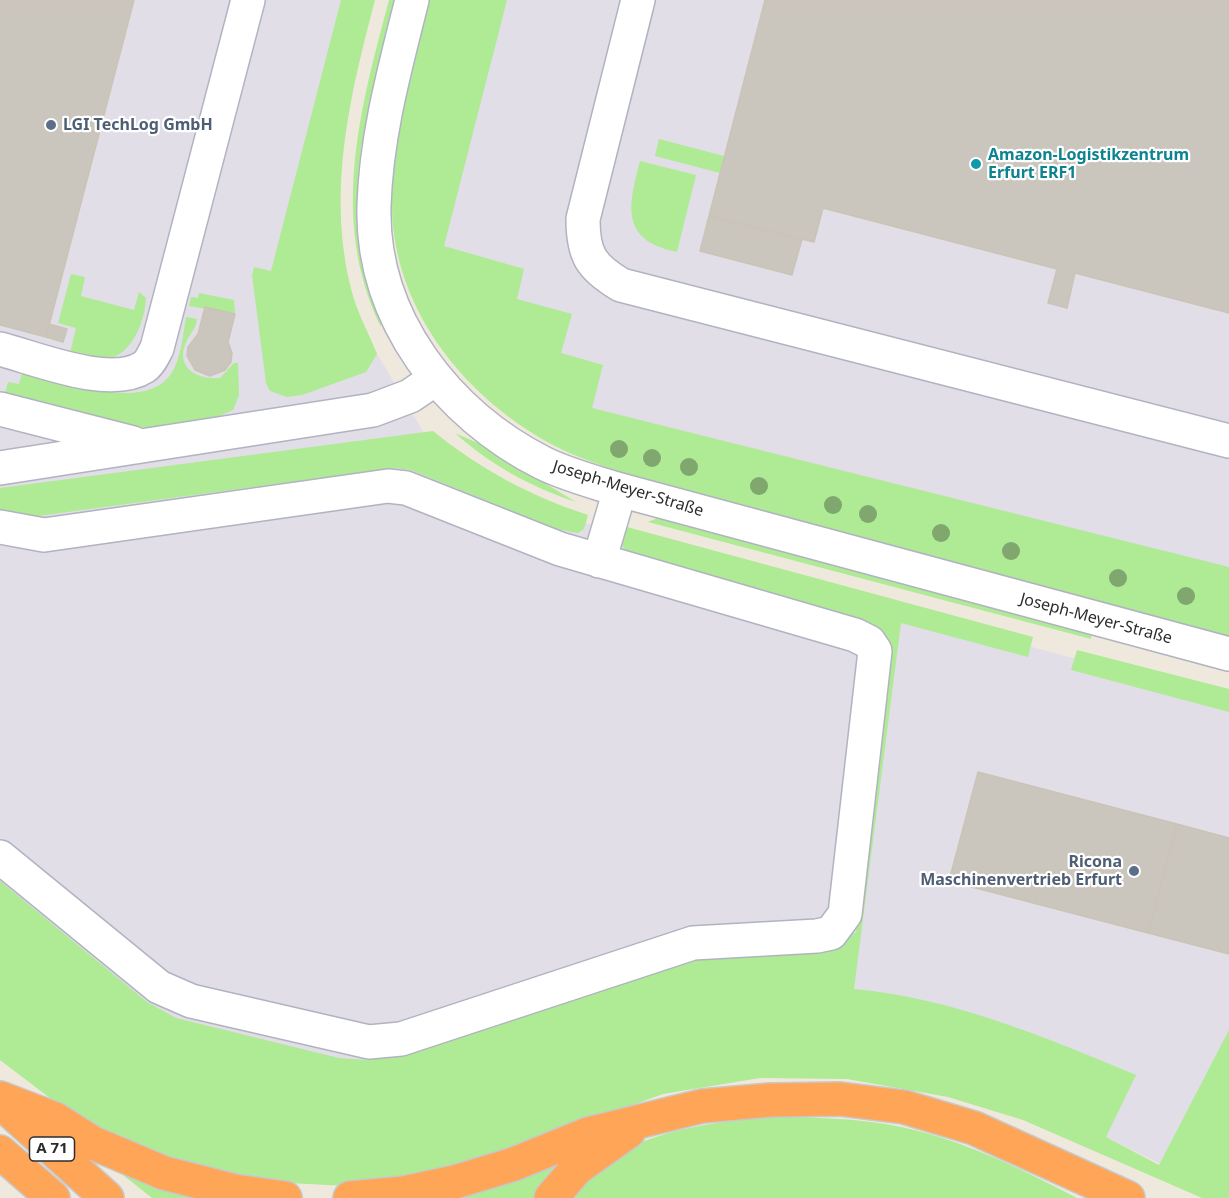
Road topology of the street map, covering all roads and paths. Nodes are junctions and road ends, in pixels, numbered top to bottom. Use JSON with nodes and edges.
{"nodes":[{"id":1,"x":248,"y":0,"type":"edge"},
{"id":2,"x":412,"y":0,"type":"edge"},
{"id":3,"x":638,"y":0,"type":"edge"},
{"id":4,"x":0,"y":349,"type":"edge"},
{"id":5,"x":435,"y":379,"type":"junction"},
{"id":6,"x":0,"y":409,"type":"edge"},
{"id":7,"x":1229,"y":441,"type":"edge"},
{"id":8,"x":149,"y":447,"type":"junction"},
{"id":9,"x":0,"y":468,"type":"edge"},
{"id":10,"x":620,"y":490,"type":"junction"},
{"id":11,"x":0,"y":527,"type":"edge"},
{"id":12,"x":598,"y":561,"type":"junction"},
{"id":13,"x":1229,"y":654,"type":"edge"},
{"id":14,"x":0,"y":857,"type":"edge"},
{"id":15,"x":0,"y":1100,"type":"edge"},
{"id":16,"x":643,"y":1121,"type":"junction"},
{"id":17,"x":0,"y":1152,"type":"edge"},
{"id":18,"x":53,"y":1198,"type":"edge"},
{"id":19,"x":107,"y":1198,"type":"edge"},
{"id":20,"x":285,"y":1198,"type":"edge"},
{"id":21,"x":350,"y":1198,"type":"edge"},
{"id":22,"x":551,"y":1198,"type":"edge"},
{"id":23,"x":1128,"y":1198,"type":"edge"}],
"edges":[{"from":1,"to":4,"type":"street"},
{"from":2,"to":5,"type":"street","name":"Joseph-Meyer-Straße"},
{"from":3,"to":7,"type":"street"},
{"from":5,"to":8,"type":"street"},
{"from":5,"to":10,"type":"street","name":"Joseph-Meyer-Straße"},
{"from":6,"to":8,"type":"street"},
{"from":8,"to":9,"type":"street"},
{"from":10,"to":12,"type":"street"},
{"from":10,"to":13,"type":"street","name":"Joseph-Meyer-Straße"},
{"from":11,"to":12,"type":"street"},
{"from":12,"to":14,"type":"street"},
{"from":15,"to":19,"type":"highway","number":"A 71"},
{"from":15,"to":20,"type":"highway"},
{"from":16,"to":21,"type":"highway"},
{"from":16,"to":22,"type":"highway"},
{"from":16,"to":23,"type":"highway"},
{"from":17,"to":18,"type":"highway","number":"A 71"}]}
